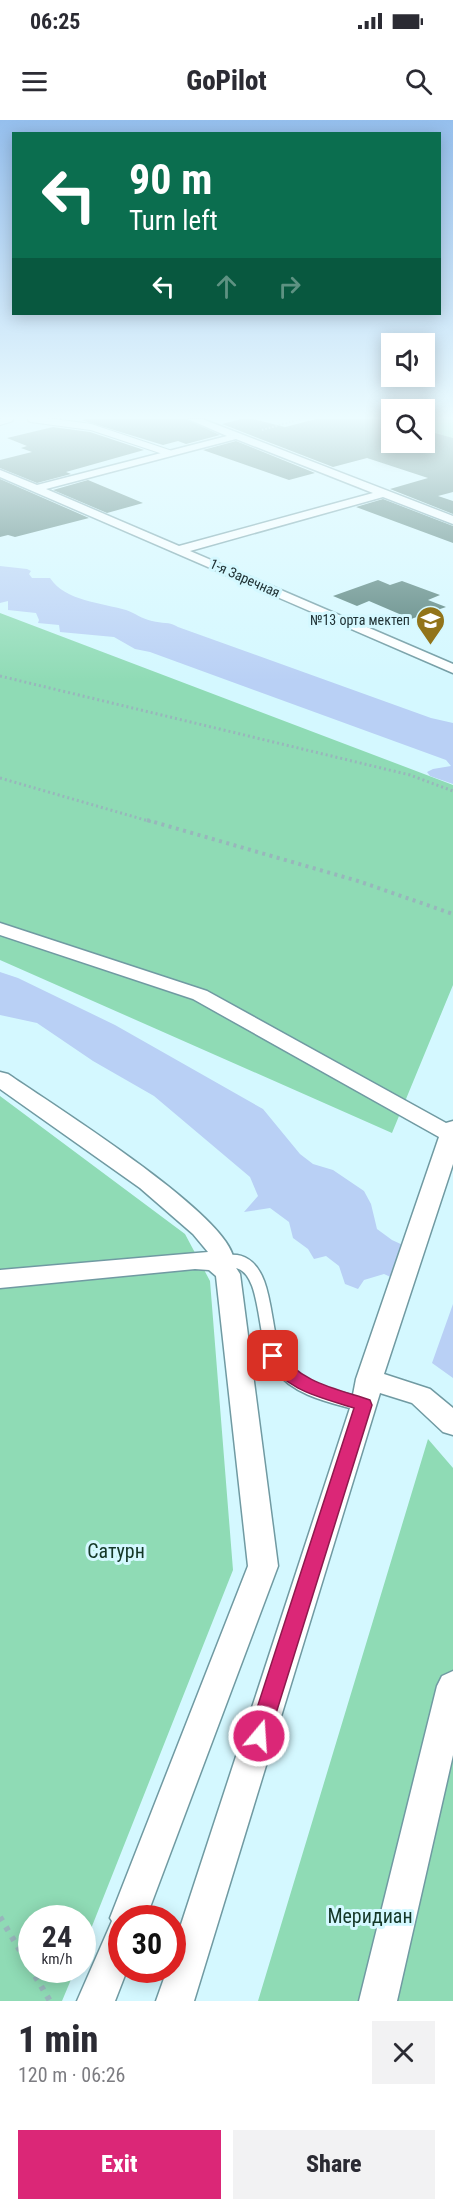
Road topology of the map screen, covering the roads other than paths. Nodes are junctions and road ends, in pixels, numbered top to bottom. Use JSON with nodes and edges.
{"nodes":[{"id":1,"x":80,"y":507,"type":"edge"},
{"id":2,"x":334,"y":507,"type":"edge"},
{"id":3,"x":419,"y":507,"type":"edge"},
{"id":4,"x":453,"y":520,"type":"edge"},
{"id":5,"x":179,"y":550,"type":"junction"},
{"id":6,"x":453,"y":669,"type":"edge"},
{"id":7,"x":0,"y":929,"type":"edge"},
{"id":8,"x":0,"y":1079,"type":"edge"},
{"id":9,"x":452,"y":1131,"type":"edge"},
{"id":10,"x":217,"y":1263,"type":"junction"},
{"id":11,"x":0,"y":1279,"type":"edge"},
{"id":12,"x":366,"y":1392,"type":"junction"},
{"id":13,"x":453,"y":1424,"type":"edge"},
{"id":14,"x":453,"y":1686,"type":"edge"},
{"id":15,"x":133,"y":1905,"type":"edge"},
{"id":16,"x":108,"y":1971,"type":"edge"},
{"id":17,"x":96,"y":2001,"type":"edge"},
{"id":18,"x":175,"y":2001,"type":"edge"},
{"id":19,"x":378,"y":2001,"type":"edge"}],
"edges":[{"from":1,"to":5,"type":"street","name":"1-я Заречная"},
{"from":2,"to":5,"type":"street"},
{"from":3,"to":4,"type":"street"},
{"from":5,"to":6,"type":"street","name":"1-я Заречная"},
{"from":7,"to":9,"type":"street"},
{"from":8,"to":10,"type":"street"},
{"from":9,"to":12,"type":"street"},
{"from":10,"to":11,"type":"street"},
{"from":10,"to":12,"type":"lane"},
{"from":10,"to":15,"type":"street"},
{"from":12,"to":13,"type":"street"},
{"from":12,"to":18,"type":"street"},
{"from":14,"to":19,"type":"street"},
{"from":16,"to":17,"type":"street"}]}
